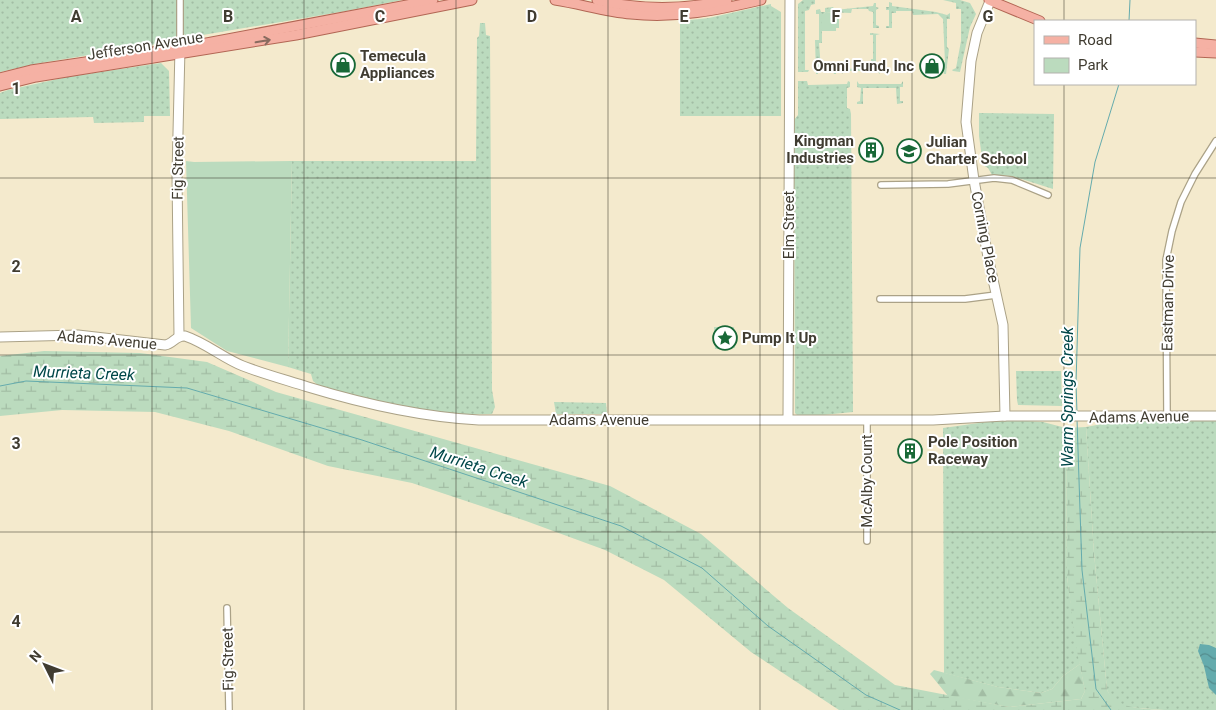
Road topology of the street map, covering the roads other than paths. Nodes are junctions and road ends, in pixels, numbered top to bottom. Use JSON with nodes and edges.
{"nodes":[{"id":1,"x":180,"y":0,"type":"edge"},
{"id":2,"x":433,"y":0,"type":"edge"},
{"id":3,"x":472,"y":0,"type":"edge"},
{"id":4,"x":555,"y":0,"type":"edge"},
{"id":5,"x":597,"y":0,"type":"edge"},
{"id":6,"x":727,"y":0,"type":"edge"},
{"id":7,"x":761,"y":0,"type":"edge"},
{"id":8,"x":790,"y":0,"type":"edge"},
{"id":9,"x":990,"y":0,"type":"edge"},
{"id":10,"x":668,"y":8,"type":"junction"},
{"id":11,"x":370,"y":12,"type":"junction"},
{"id":12,"x":629,"y":14,"type":"junction"},
{"id":13,"x":1038,"y":20,"type":"edge"},
{"id":14,"x":330,"y":28,"type":"junction"},
{"id":15,"x":1196,"y":43,"type":"edge"},
{"id":16,"x":1216,"y":45,"type":"edge"},
{"id":17,"x":180,"y":51,"type":"junction"},
{"id":18,"x":1196,"y":52,"type":"edge"},
{"id":19,"x":1216,"y":54,"type":"edge"},
{"id":20,"x":0,"y":78,"type":"edge"},
{"id":21,"x":0,"y":86,"type":"edge"},
{"id":22,"x":1216,"y":141,"type":"edge"},
{"id":23,"x":974,"y":180,"type":"junction"},
{"id":24,"x":881,"y":185,"type":"dead end"},
{"id":25,"x":1048,"y":195,"type":"dead end"},
{"id":26,"x":996,"y":295,"type":"junction"},
{"id":27,"x":880,"y":299,"type":"dead end"},
{"id":28,"x":179,"y":336,"type":"junction"},
{"id":29,"x":0,"y":338,"type":"edge"},
{"id":30,"x":1005,"y":416,"type":"junction"},
{"id":31,"x":1167,"y":416,"type":"junction"},
{"id":32,"x":1216,"y":416,"type":"edge"},
{"id":33,"x":788,"y":419,"type":"junction"},
{"id":34,"x":868,"y":420,"type":"junction"},
{"id":35,"x":868,"y":541,"type":"dead end"},
{"id":36,"x":227,"y":608,"type":"dead end"},
{"id":37,"x":229,"y":710,"type":"edge"}],
"edges":[{"from":1,"to":17,"type":"street","name":"Fig Street"},
{"from":2,"to":11,"type":"main road","name":"Jefferson Avenue"},
{"from":3,"to":14,"type":"main road","name":"Jefferson Avenue"},
{"from":4,"to":12,"type":"main road"},
{"from":5,"to":10,"type":"main road"},
{"from":6,"to":10,"type":"main road"},
{"from":7,"to":12,"type":"main road"},
{"from":8,"to":33,"type":"street","name":"Elm Street"},
{"from":9,"to":13,"type":"main road"},
{"from":9,"to":23,"type":"street","name":"Corning Place"},
{"from":10,"to":12,"type":"main road"},
{"from":11,"to":14,"type":"main road"},
{"from":11,"to":17,"type":"main road","name":"Jefferson Avenue"},
{"from":17,"to":14,"type":"main road","name":"Jefferson Avenue","one_way":true},
{"from":15,"to":16,"type":"main road"},
{"from":17,"to":20,"type":"main road","name":"Jefferson Avenue"},
{"from":17,"to":21,"type":"main road","name":"Jefferson Avenue"},
{"from":17,"to":28,"type":"street","name":"Fig Street"},
{"from":18,"to":19,"type":"main road"},
{"from":22,"to":31,"type":"street","name":"Eastman Drive"},
{"from":23,"to":24,"type":"street"},
{"from":23,"to":25,"type":"street"},
{"from":23,"to":26,"type":"street","name":"Corning Place"},
{"from":26,"to":27,"type":"street"},
{"from":26,"to":30,"type":"street","name":"Corning Place"},
{"from":28,"to":29,"type":"street","name":"Adams Avenue"},
{"from":28,"to":33,"type":"street","name":"Adams Avenue"},
{"from":30,"to":31,"type":"street","name":"Adams Avenue"},
{"from":30,"to":34,"type":"street","name":"Adams Avenue"},
{"from":31,"to":32,"type":"street","name":"Adams Avenue"},
{"from":33,"to":34,"type":"street","name":"Adams Avenue"},
{"from":34,"to":35,"type":"street","name":"McAlby Count"},
{"from":36,"to":37,"type":"street","name":"Fig Street"}]}
